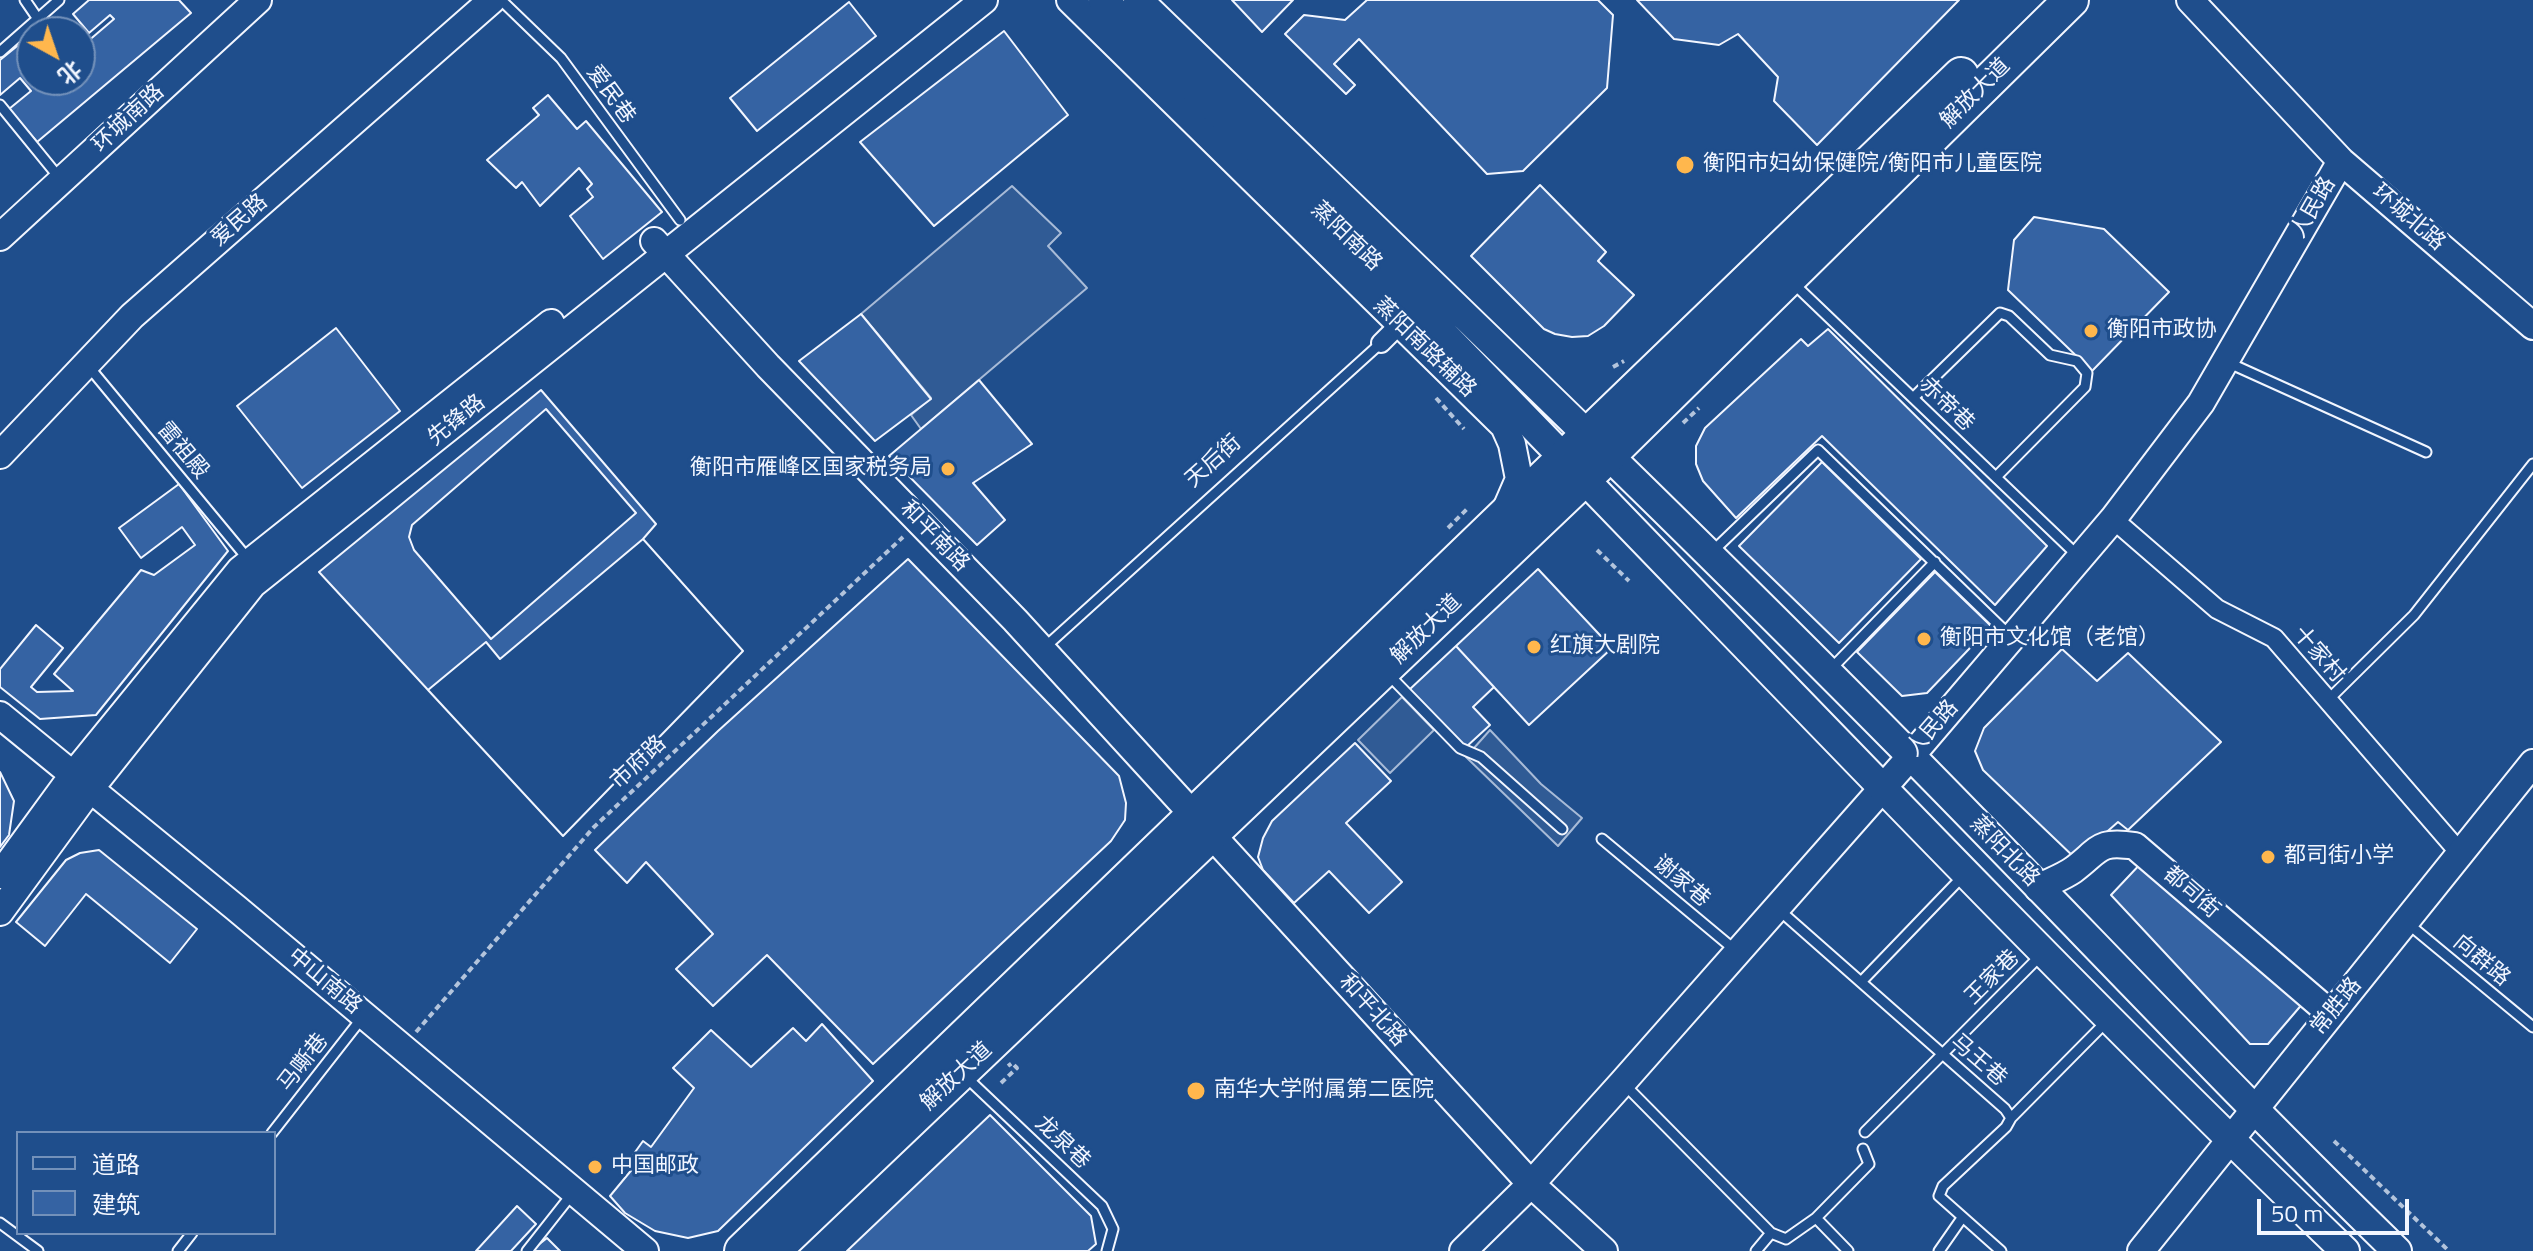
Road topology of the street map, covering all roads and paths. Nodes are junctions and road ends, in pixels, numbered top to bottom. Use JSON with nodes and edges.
{"nodes":[{"id":1,"x":59,"y":0,"type":"edge"},
{"id":2,"x":258,"y":0,"type":"edge"},
{"id":3,"x":492,"y":0,"type":"edge"},
{"id":4,"x":501,"y":0,"type":"edge"},
{"id":5,"x":958,"y":0,"type":"edge"},
{"id":6,"x":984,"y":0,"type":"edge"},
{"id":7,"x":1070,"y":0,"type":"edge"},
{"id":8,"x":1103,"y":0,"type":"edge"},
{"id":9,"x":1138,"y":0,"type":"edge"},
{"id":10,"x":2039,"y":0,"type":"edge"},
{"id":11,"x":2071,"y":0,"type":"edge"},
{"id":12,"x":2190,"y":0,"type":"edge"},
{"id":13,"x":41,"y":16,"type":"edge"},
{"id":14,"x":16,"y":38,"type":"edge"},
{"id":15,"x":0,"y":52,"type":"edge"},
{"id":16,"x":0,"y":105,"type":"edge"},
{"id":17,"x":2341,"y":161,"type":"junction"},
{"id":18,"x":53,"y":170,"type":"dead end"},
{"id":19,"x":680,"y":220,"type":"junction"},
{"id":20,"x":0,"y":237,"type":"edge"},
{"id":21,"x":660,"y":248,"type":"junction"},
{"id":22,"x":1788,"y":279,"type":"junction"},
{"id":23,"x":1409,"y":316,"type":"junction"},
{"id":24,"x":2533,"y":326,"type":"edge"},
{"id":25,"x":1381,"y":343,"type":"joint"},
{"id":26,"x":2225,"y":361,"type":"junction"},
{"id":27,"x":87,"y":364,"type":"junction"},
{"id":28,"x":1436,"y":398,"type":"dead end"},
{"id":29,"x":1913,"y":398,"type":"junction"},
{"id":30,"x":1464,"y":429,"type":"dead end"},
{"id":31,"x":2426,"y":452,"type":"dead end"},
{"id":32,"x":0,"y":455,"type":"edge"},
{"id":33,"x":1585,"y":458,"type":"junction"},
{"id":34,"x":2533,"y":464,"type":"edge"},
{"id":35,"x":1996,"y":477,"type":"junction"},
{"id":36,"x":1468,"y":508,"type":"dead end"},
{"id":37,"x":1502,"y":517,"type":"junction"},
{"id":38,"x":2113,"y":519,"type":"junction"},
{"id":39,"x":920,"y":522,"type":"junction"},
{"id":40,"x":1448,"y":528,"type":"dead end"},
{"id":41,"x":1597,"y":550,"type":"dead end"},
{"id":42,"x":1708,"y":556,"type":"junction"},
{"id":43,"x":2080,"y":557,"type":"junction"},
{"id":44,"x":250,"y":561,"type":"junction"},
{"id":45,"x":1935,"y":562,"type":"junction"},
{"id":46,"x":1629,"y":581,"type":"dead end"},
{"id":47,"x":2011,"y":637,"type":"junction"},
{"id":48,"x":1042,"y":650,"type":"junction"},
{"id":49,"x":1385,"y":671,"type":"junction"},
{"id":50,"x":1827,"y":673,"type":"junction"},
{"id":51,"x":2327,"y":701,"type":"junction"},
{"id":52,"x":0,"y":715,"type":"edge"},
{"id":53,"x":1911,"y":756,"type":"junction"},
{"id":54,"x":2533,"y":763,"type":"edge"},
{"id":55,"x":82,"y":782,"type":"junction"},
{"id":56,"x":1881,"y":788,"type":"junction"},
{"id":57,"x":1202,"y":825,"type":"junction"},
{"id":58,"x":1562,"y":829,"type":"dead end"},
{"id":59,"x":1602,"y":839,"type":"dead end"},
{"id":60,"x":2460,"y":853,"type":"junction"},
{"id":61,"x":1966,"y":873,"type":"junction"},
{"id":62,"x":0,"y":875,"type":"edge"},
{"id":63,"x":2038,"y":888,"type":"junction"},
{"id":64,"x":1776,"y":907,"type":"junction"},
{"id":65,"x":0,"y":912,"type":"edge"},
{"id":66,"x":2405,"y":921,"type":"junction"},
{"id":67,"x":1737,"y":952,"type":"junction"},
{"id":68,"x":2045,"y":952,"type":"junction"},
{"id":69,"x":1861,"y":982,"type":"junction"},
{"id":70,"x":2331,"y":1014,"type":"junction"},
{"id":71,"x":365,"y":1016,"type":"junction"},
{"id":72,"x":2111,"y":1018,"type":"junction"},
{"id":73,"x":2533,"y":1027,"type":"edge"},
{"id":74,"x":403,"y":1048,"type":"junction"},
{"id":75,"x":1943,"y":1054,"type":"junction"},
{"id":76,"x":977,"y":1077,"type":"junction"},
{"id":77,"x":1001,"y":1083,"type":"dead end"},
{"id":78,"x":1622,"y":1083,"type":"junction"},
{"id":79,"x":2253,"y":1110,"type":"junction"},
{"id":80,"x":2011,"y":1118,"type":"junction"},
{"id":81,"x":274,"y":1131,"type":"edge"},
{"id":82,"x":1865,"y":1132,"type":"dead end"},
{"id":83,"x":2231,"y":1139,"type":"junction"},
{"id":84,"x":2334,"y":1141,"type":"dead end"},
{"id":85,"x":1863,"y":1149,"type":"dead end"},
{"id":86,"x":1531,"y":1184,"type":"junction"},
{"id":87,"x":574,"y":1192,"type":"junction"},
{"id":88,"x":1816,"y":1218,"type":"junction"},
{"id":89,"x":1962,"y":1218,"type":"junction"},
{"id":90,"x":1771,"y":1233,"type":"junction"},
{"id":91,"x":16,"y":1235,"type":"edge"},
{"id":92,"x":190,"y":1235,"type":"edge"},
{"id":93,"x":2144,"y":1250,"type":"edge"},
{"id":94,"x":38,"y":1251,"type":"edge"},
{"id":95,"x":178,"y":1251,"type":"edge"},
{"id":96,"x":527,"y":1251,"type":"edge"},
{"id":97,"x":645,"y":1251,"type":"edge"},
{"id":98,"x":742,"y":1251,"type":"edge"},
{"id":99,"x":773,"y":1251,"type":"edge"},
{"id":100,"x":1107,"y":1251,"type":"edge"},
{"id":101,"x":1463,"y":1251,"type":"edge"},
{"id":102,"x":1604,"y":1251,"type":"edge"},
{"id":103,"x":1756,"y":1251,"type":"edge"},
{"id":104,"x":1848,"y":1251,"type":"edge"},
{"id":105,"x":1939,"y":1251,"type":"edge"},
{"id":106,"x":2001,"y":1251,"type":"edge"},
{"id":107,"x":2345,"y":1251,"type":"edge"},
{"id":108,"x":2397,"y":1251,"type":"edge"},
{"id":109,"x":2449,"y":1251,"type":"edge"}],
"edges":[{"from":1,"to":13,"type":"lane"},
{"from":2,"to":20,"type":"street","name":"环城南路"},
{"from":3,"to":27,"type":"street","name":"爱民路"},
{"from":4,"to":19,"type":"lane","name":"爱民巷"},
{"from":5,"to":19,"type":"street","name":"先锋路"},
{"from":6,"to":21,"type":"street","name":"先锋路"},
{"from":7,"to":23,"type":"street","name":"蒸阳南路辅路"},
{"from":8,"to":23,"type":"main road","name":"蒸阳南路"},
{"from":9,"to":33,"type":"main road","name":"蒸阳南路"},
{"from":10,"to":33,"type":"highway","name":"解放大道"},
{"from":11,"to":22,"type":"highway","name":"解放大道"},
{"from":12,"to":17,"type":"street","name":"环城北路"},
{"from":14,"to":15,"type":"lane"},
{"from":16,"to":18,"type":"lane"},
{"from":17,"to":24,"type":"street","name":"环城北路"},
{"from":17,"to":26,"type":"street","name":"人民路"},
{"from":19,"to":21,"type":"street","name":"先锋路"},
{"from":21,"to":39,"type":"street","name":"和平南路"},
{"from":21,"to":44,"type":"street","name":"先锋路"},
{"from":21,"to":55,"type":"street","name":"先锋路"},
{"from":22,"to":29,"type":"lane","name":"赤帝巷"},
{"from":22,"to":33,"type":"highway","name":"解放大道"},
{"from":23,"to":25,"type":"street","name":"天后街"},
{"from":23,"to":33,"type":"main road","name":"蒸阳南路"},
{"from":23,"to":37,"type":"street","name":"蒸阳南路辅路"},
{"from":25,"to":48,"type":"lane","name":"天后街"},
{"from":26,"to":31,"type":"lane"},
{"from":26,"to":38,"type":"street","name":"人民路"},
{"from":27,"to":32,"type":"street","name":"爱民路"},
{"from":27,"to":44,"type":"lane","name":"雷祖殿"},
{"from":28,"to":30,"type":"path"},
{"from":29,"to":35,"type":"lane","name":"赤帝巷"},
{"from":29,"to":35,"type":"lane"},
{"from":33,"to":37,"type":"highway","name":"解放大道"},
{"from":33,"to":42,"type":"main road","name":"蒸阳北路"},
{"from":33,"to":49,"type":"highway","name":"解放大道"},
{"from":33,"to":56,"type":"main road","name":"蒸阳北路"},
{"from":34,"to":51,"type":"lane"},
{"from":35,"to":43,"type":"lane","name":"赤帝巷"},
{"from":36,"to":40,"type":"path"},
{"from":37,"to":57,"type":"highway","name":"解放大道"},
{"from":38,"to":43,"type":"street","name":"人民路"},
{"from":38,"to":51,"type":"street","name":"十家村"},
{"from":39,"to":48,"type":"street","name":"和平南路"},
{"from":39,"to":74,"type":"path","name":"市府路"},
{"from":41,"to":46,"type":"path"},
{"from":42,"to":45,"type":"lane"},
{"from":42,"to":50,"type":"main road","name":"蒸阳北路"},
{"from":43,"to":47,"type":"street","name":"人民路"},
{"from":44,"to":55,"type":"street","name":"先锋路"},
{"from":45,"to":47,"type":"lane"},
{"from":45,"to":50,"type":"lane"},
{"from":47,"to":53,"type":"street","name":"人民路"},
{"from":48,"to":57,"type":"street","name":"和平南路"},
{"from":49,"to":57,"type":"highway","name":"解放大道"},
{"from":49,"to":58,"type":"lane"},
{"from":50,"to":53,"type":"main road","name":"蒸阳北路"},
{"from":51,"to":60,"type":"street","name":"十家村"},
{"from":52,"to":55,"type":"street","name":"中山南路"},
{"from":53,"to":56,"type":"street","name":"人民路"},
{"from":53,"to":63,"type":"main road","name":"蒸阳北路"},
{"from":54,"to":60,"type":"street","name":"常胜路"},
{"from":55,"to":62,"type":"street","name":"先锋路"},
{"from":55,"to":65,"type":"street","name":"先锋路"},
{"from":55,"to":71,"type":"street","name":"中山南路"},
{"from":56,"to":61,"type":"main road","name":"蒸阳北路"},
{"from":56,"to":64,"type":"street","name":"人民路"},
{"from":57,"to":76,"type":"highway","name":"解放大道"},
{"from":57,"to":86,"type":"street","name":"和平北路"},
{"from":57,"to":98,"type":"highway","name":"解放大道"},
{"from":59,"to":67,"type":"lane","name":"谢家巷"},
{"from":60,"to":66,"type":"street","name":"常胜路"},
{"from":61,"to":68,"type":"main road","name":"蒸阳北路"},
{"from":61,"to":69,"type":"lane"},
{"from":63,"to":70,"type":"street","name":"都司街"},
{"from":63,"to":79,"type":"main road","name":"蒸阳北路"},
{"from":64,"to":67,"type":"street","name":"人民路"},
{"from":64,"to":69,"type":"lane","name":"马王巷"},
{"from":66,"to":70,"type":"street","name":"常胜路"},
{"from":66,"to":73,"type":"lane","name":"向群路"},
{"from":67,"to":78,"type":"street","name":"人民路"},
{"from":68,"to":72,"type":"main road","name":"蒸阳北路"},
{"from":68,"to":75,"type":"lane","name":"王家巷"},
{"from":69,"to":75,"type":"lane","name":"马王巷"},
{"from":70,"to":79,"type":"street","name":"常胜路"},
{"from":71,"to":74,"type":"street","name":"中山南路"},
{"from":71,"to":81,"type":"lane","name":"马嘶巷"},
{"from":72,"to":80,"type":"lane"},
{"from":72,"to":83,"type":"main road","name":"蒸阳北路"},
{"from":74,"to":87,"type":"street","name":"中山南路"},
{"from":75,"to":80,"type":"lane","name":"马王巷"},
{"from":75,"to":82,"type":"lane","name":"王家巷"},
{"from":76,"to":77,"type":"path"},
{"from":76,"to":99,"type":"highway","name":"解放大道"},
{"from":76,"to":100,"type":"lane","name":"龙泉巷"},
{"from":78,"to":86,"type":"street","name":"人民路"},
{"from":78,"to":90,"type":"lane"},
{"from":79,"to":83,"type":"street","name":"常胜路"},
{"from":79,"to":108,"type":"main road","name":"蒸阳北路"},
{"from":80,"to":89,"type":"lane","name":"马王巷"},
{"from":83,"to":93,"type":"street","name":"常胜路"},
{"from":83,"to":107,"type":"main road","name":"蒸阳北路"},
{"from":84,"to":109,"type":"path"},
{"from":85,"to":88,"type":"lane"},
{"from":86,"to":101,"type":"street","name":"人民路"},
{"from":86,"to":102,"type":"street","name":"和平北路"},
{"from":87,"to":96,"type":"lane"},
{"from":87,"to":97,"type":"street","name":"中山南路"},
{"from":88,"to":90,"type":"lane"},
{"from":88,"to":104,"type":"lane"},
{"from":89,"to":105,"type":"lane"},
{"from":89,"to":106,"type":"lane","name":"马王巷"},
{"from":90,"to":103,"type":"lane"},
{"from":91,"to":94,"type":"lane"},
{"from":92,"to":95,"type":"lane"}]}
